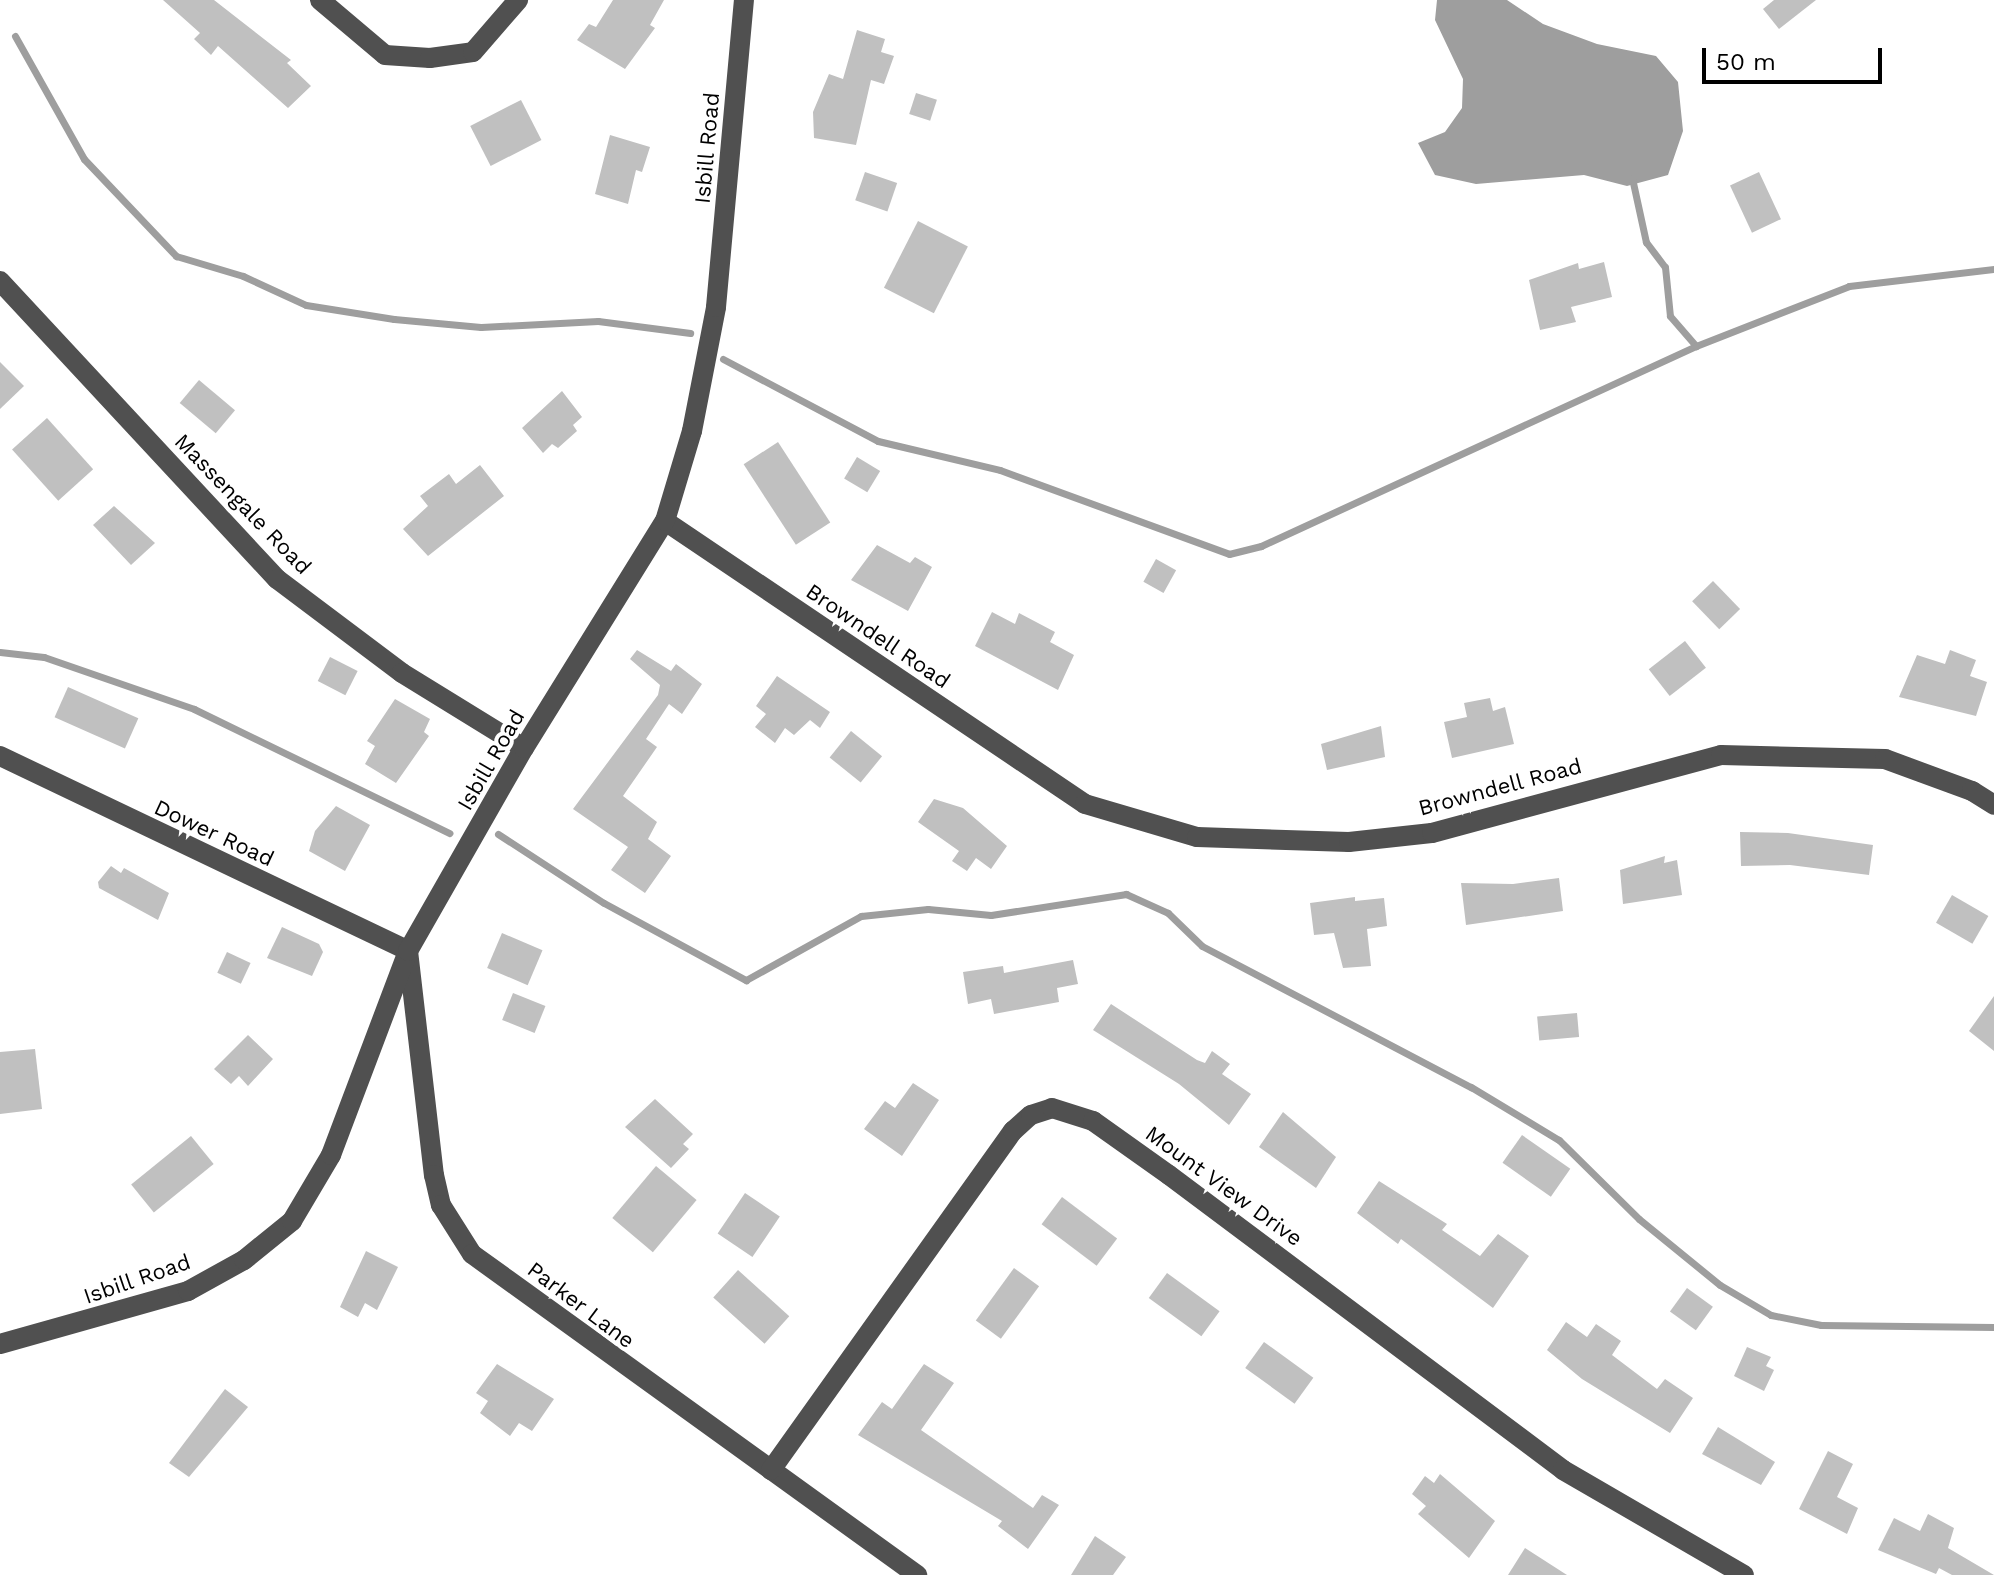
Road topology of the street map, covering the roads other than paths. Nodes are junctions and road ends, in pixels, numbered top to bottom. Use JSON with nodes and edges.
{"nodes":[{"id":1,"x":320,"y":0,"type":"edge"},
{"id":2,"x":518,"y":0,"type":"edge"},
{"id":3,"x":744,"y":0,"type":"edge"},
{"id":4,"x":0,"y":281,"type":"edge"},
{"id":5,"x":665,"y":521,"type":"junction"},
{"id":6,"x":524,"y":748,"type":"junction"},
{"id":7,"x":0,"y":756,"type":"edge"},
{"id":8,"x":1994,"y":805,"type":"edge"},
{"id":9,"x":408,"y":951,"type":"junction"},
{"id":10,"x":0,"y":1344,"type":"edge"},
{"id":11,"x":771,"y":1470,"type":"junction"},
{"id":12,"x":917,"y":1575,"type":"edge"},
{"id":13,"x":1744,"y":1575,"type":"edge"}],
"edges":[{"from":1,"to":2,"type":"street"},
{"from":3,"to":5,"type":"street","name":"Isbill Road"},
{"from":4,"to":6,"type":"street","name":"Massengale Road"},
{"from":5,"to":6,"type":"street","name":"Isbill Road"},
{"from":5,"to":8,"type":"street","name":"Browndell Road"},
{"from":6,"to":9,"type":"street","name":"Isbill Road"},
{"from":7,"to":9,"type":"street","name":"Dower Road"},
{"from":9,"to":10,"type":"street","name":"Isbill Road"},
{"from":9,"to":11,"type":"street","name":"Parker Lane"},
{"from":11,"to":12,"type":"street","name":"Parker Lane"},
{"from":11,"to":13,"type":"street","name":"Mount View Drive"}]}
